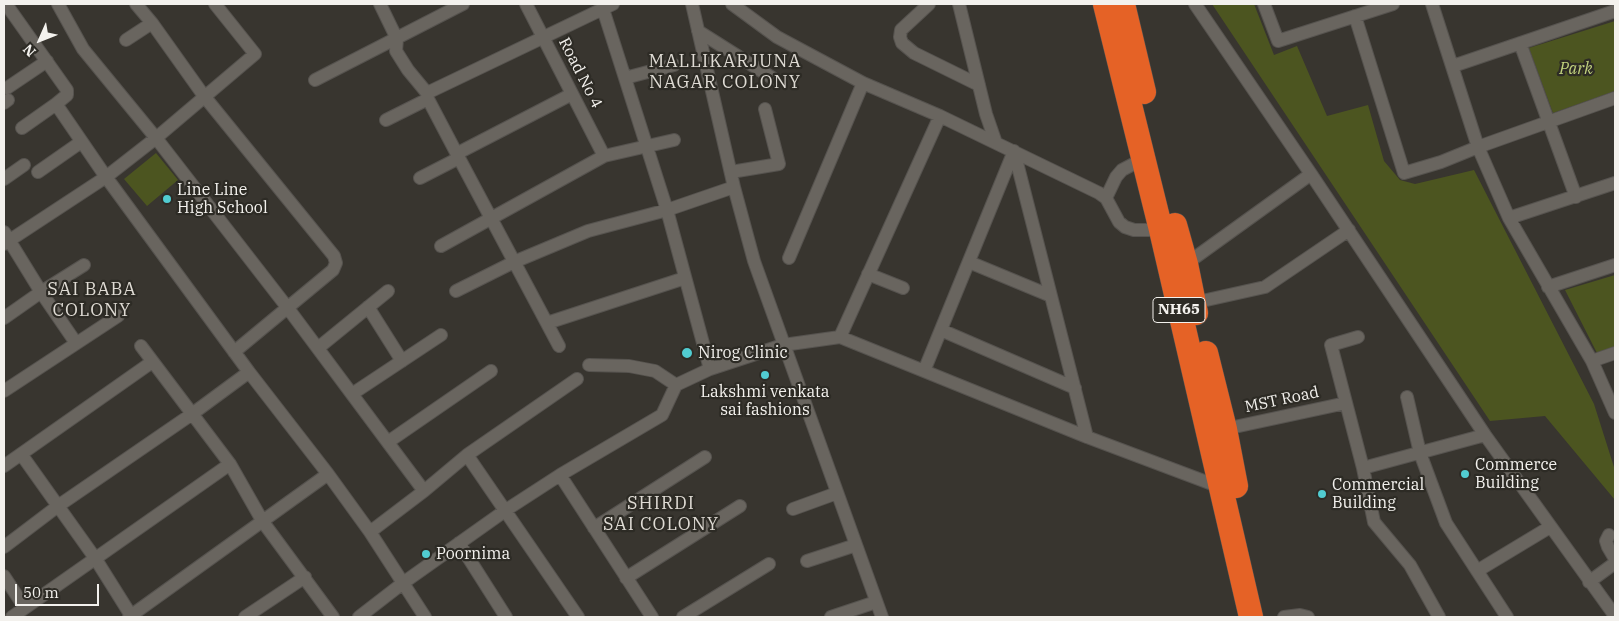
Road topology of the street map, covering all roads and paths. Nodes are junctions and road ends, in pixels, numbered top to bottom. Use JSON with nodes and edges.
{"nodes":[{"id":1,"x":6,"y":4,"type":"edge"},
{"id":2,"x":58,"y":4,"type":"edge"},
{"id":3,"x":136,"y":4,"type":"edge"},
{"id":4,"x":215,"y":4,"type":"edge"},
{"id":5,"x":380,"y":4,"type":"edge"},
{"id":6,"x":463,"y":4,"type":"edge"},
{"id":7,"x":526,"y":4,"type":"edge"},
{"id":8,"x":692,"y":4,"type":"edge"},
{"id":9,"x":732,"y":4,"type":"edge"},
{"id":10,"x":929,"y":4,"type":"edge"},
{"id":11,"x":959,"y":4,"type":"edge"},
{"id":12,"x":1105,"y":4,"type":"edge"},
{"id":13,"x":1123,"y":4,"type":"edge"},
{"id":14,"x":1195,"y":4,"type":"edge"},
{"id":15,"x":1264,"y":4,"type":"edge"},
{"id":16,"x":1392,"y":4,"type":"edge"},
{"id":17,"x":1432,"y":4,"type":"edge"},
{"id":18,"x":608,"y":6,"type":"edge"},
{"id":19,"x":1615,"y":11,"type":"edge"},
{"id":20,"x":1355,"y":16,"type":"junction"},
{"id":21,"x":152,"y":23,"type":"junction"},
{"id":22,"x":698,"y":31,"type":"junction"},
{"id":23,"x":544,"y":38,"type":"junction"},
{"id":24,"x":397,"y":39,"type":"junction"},
{"id":25,"x":126,"y":40,"type":"dead end"},
{"id":26,"x":1520,"y":43,"type":"junction"},
{"id":27,"x":48,"y":60,"type":"junction"},
{"id":28,"x":674,"y":65,"type":"dead end"},
{"id":29,"x":1453,"y":66,"type":"junction"},
{"id":30,"x":625,"y":78,"type":"junction"},
{"id":31,"x":774,"y":79,"type":"dead end"},
{"id":32,"x":315,"y":80,"type":"dead end"},
{"id":33,"x":863,"y":83,"type":"junction"},
{"id":34,"x":979,"y":85,"type":"junction"},
{"id":35,"x":572,"y":94,"type":"junction"},
{"id":36,"x":204,"y":96,"type":"junction"},
{"id":37,"x":428,"y":96,"type":"junction"},
{"id":38,"x":6,"y":97,"type":"edge"},
{"id":39,"x":1615,"y":98,"type":"edge"},
{"id":40,"x":56,"y":104,"type":"junction"},
{"id":41,"x":765,"y":110,"type":"dead end"},
{"id":42,"x":940,"y":116,"type":"junction"},
{"id":43,"x":386,"y":120,"type":"dead end"},
{"id":44,"x":1549,"y":121,"type":"junction"},
{"id":45,"x":22,"y":128,"type":"dead end"},
{"id":46,"x":156,"y":138,"type":"junction"},
{"id":47,"x":674,"y":140,"type":"dead end"},
{"id":48,"x":81,"y":142,"type":"junction"},
{"id":49,"x":996,"y":143,"type":"junction"},
{"id":50,"x":646,"y":146,"type":"junction"},
{"id":51,"x":1478,"y":146,"type":"junction"},
{"id":52,"x":1014,"y":152,"type":"junction"},
{"id":53,"x":458,"y":156,"type":"junction"},
{"id":54,"x":604,"y":156,"type":"junction"},
{"id":55,"x":1143,"y":159,"type":"junction"},
{"id":56,"x":24,"y":165,"type":"dead end"},
{"id":57,"x":38,"y":172,"type":"dead end"},
{"id":58,"x":731,"y":172,"type":"junction"},
{"id":59,"x":1312,"y":174,"type":"junction"},
{"id":60,"x":106,"y":177,"type":"junction"},
{"id":61,"x":420,"y":178,"type":"dead end"},
{"id":62,"x":4,"y":179,"type":"edge"},
{"id":63,"x":1615,"y":184,"type":"edge"},
{"id":64,"x":734,"y":187,"type":"junction"},
{"id":65,"x":1576,"y":197,"type":"junction"},
{"id":66,"x":1106,"y":198,"type":"junction"},
{"id":67,"x":667,"y":210,"type":"junction"},
{"id":68,"x":1509,"y":218,"type":"junction"},
{"id":69,"x":492,"y":219,"type":"junction"},
{"id":70,"x":1161,"y":230,"type":"junction"},
{"id":71,"x":1349,"y":230,"type":"junction"},
{"id":72,"x":5,"y":239,"type":"edge"},
{"id":73,"x":440,"y":246,"type":"dead end"},
{"id":74,"x":789,"y":258,"type":"dead end"},
{"id":75,"x":514,"y":262,"type":"junction"},
{"id":76,"x":969,"y":262,"type":"junction"},
{"id":77,"x":1186,"y":264,"type":"junction"},
{"id":78,"x":84,"y":265,"type":"dead end"},
{"id":79,"x":1615,"y":265,"type":"edge"},
{"id":80,"x":868,"y":274,"type":"junction"},
{"id":81,"x":685,"y":278,"type":"junction"},
{"id":82,"x":1548,"y":287,"type":"junction"},
{"id":83,"x":903,"y":288,"type":"dead end"},
{"id":84,"x":388,"y":291,"type":"dead end"},
{"id":85,"x":456,"y":291,"type":"dead end"},
{"id":86,"x":41,"y":292,"type":"junction"},
{"id":87,"x":1051,"y":296,"type":"junction"},
{"id":88,"x":1193,"y":303,"type":"junction"},
{"id":89,"x":287,"y":307,"type":"junction"},
{"id":90,"x":368,"y":307,"type":"junction"},
{"id":91,"x":118,"y":316,"type":"dead end"},
{"id":92,"x":4,"y":318,"type":"edge"},
{"id":93,"x":547,"y":323,"type":"junction"},
{"id":94,"x":941,"y":330,"type":"junction"},
{"id":95,"x":1193,"y":333,"type":"junction"},
{"id":96,"x":441,"y":335,"type":"dead end"},
{"id":97,"x":840,"y":337,"type":"junction"},
{"id":98,"x":1358,"y":337,"type":"dead end"},
{"id":99,"x":76,"y":343,"type":"junction"},
{"id":100,"x":783,"y":344,"type":"junction"},
{"id":101,"x":141,"y":346,"type":"dead end"},
{"id":102,"x":559,"y":346,"type":"dead end"},
{"id":103,"x":318,"y":348,"type":"junction"},
{"id":104,"x":234,"y":352,"type":"junction"},
{"id":105,"x":1615,"y":353,"type":"edge"},
{"id":106,"x":1199,"y":360,"type":"junction"},
{"id":107,"x":402,"y":361,"type":"junction"},
{"id":108,"x":1592,"y":361,"type":"junction"},
{"id":109,"x":152,"y":362,"type":"junction"},
{"id":110,"x":589,"y":365,"type":"dead end"},
{"id":111,"x":710,"y":369,"type":"junction"},
{"id":112,"x":491,"y":371,"type":"dead end"},
{"id":113,"x":924,"y":371,"type":"junction"},
{"id":114,"x":249,"y":372,"type":"junction"},
{"id":115,"x":577,"y":379,"type":"dead end"},
{"id":116,"x":676,"y":385,"type":"junction"},
{"id":117,"x":1075,"y":388,"type":"junction"},
{"id":118,"x":4,"y":391,"type":"edge"},
{"id":119,"x":352,"y":394,"type":"junction"},
{"id":120,"x":1407,"y":397,"type":"dead end"},
{"id":121,"x":1346,"y":403,"type":"junction"},
{"id":122,"x":1615,"y":413,"type":"edge"},
{"id":123,"x":192,"y":414,"type":"junction"},
{"id":124,"x":1225,"y":429,"type":"junction"},
{"id":125,"x":1485,"y":435,"type":"junction"},
{"id":126,"x":1088,"y":437,"type":"junction"},
{"id":127,"x":388,"y":442,"type":"junction"},
{"id":128,"x":1420,"y":453,"type":"junction"},
{"id":129,"x":21,"y":454,"type":"junction"},
{"id":130,"x":466,"y":455,"type":"junction"},
{"id":131,"x":705,"y":457,"type":"dead end"},
{"id":132,"x":230,"y":464,"type":"junction"},
{"id":133,"x":4,"y":466,"type":"edge"},
{"id":134,"x":1363,"y":468,"type":"junction"},
{"id":135,"x":328,"y":474,"type":"junction"},
{"id":136,"x":560,"y":475,"type":"junction"},
{"id":137,"x":1220,"y":487,"type":"junction"},
{"id":138,"x":424,"y":491,"type":"junction"},
{"id":139,"x":837,"y":493,"type":"junction"},
{"id":140,"x":58,"y":506,"type":"junction"},
{"id":141,"x":740,"y":506,"type":"dead end"},
{"id":142,"x":793,"y":509,"type":"dead end"},
{"id":143,"x":506,"y":510,"type":"junction"},
{"id":144,"x":263,"y":522,"type":"junction"},
{"id":145,"x":1550,"y":527,"type":"junction"},
{"id":146,"x":594,"y":528,"type":"junction"},
{"id":147,"x":370,"y":532,"type":"junction"},
{"id":148,"x":1609,"y":535,"type":"dead end"},
{"id":149,"x":459,"y":543,"type":"junction"},
{"id":150,"x":856,"y":545,"type":"junction"},
{"id":151,"x":4,"y":547,"type":"edge"},
{"id":152,"x":95,"y":558,"type":"junction"},
{"id":153,"x":806,"y":561,"type":"dead end"},
{"id":154,"x":1615,"y":561,"type":"edge"},
{"id":155,"x":769,"y":564,"type":"dead end"},
{"id":156,"x":1477,"y":571,"type":"junction"},
{"id":157,"x":4,"y":576,"type":"edge"},
{"id":158,"x":304,"y":577,"type":"junction"},
{"id":159,"x":626,"y":578,"type":"junction"},
{"id":160,"x":1589,"y":582,"type":"junction"},
{"id":161,"x":403,"y":583,"type":"junction"},
{"id":162,"x":876,"y":602,"type":"junction"},
{"id":163,"x":25,"y":608,"type":"junction"},
{"id":164,"x":1615,"y":616,"type":"edge"},
{"id":165,"x":12,"y":617,"type":"edge"},
{"id":166,"x":131,"y":617,"type":"edge"},
{"id":167,"x":245,"y":617,"type":"edge"},
{"id":168,"x":333,"y":617,"type":"edge"},
{"id":169,"x":359,"y":617,"type":"edge"},
{"id":170,"x":425,"y":617,"type":"edge"},
{"id":171,"x":506,"y":617,"type":"edge"},
{"id":172,"x":578,"y":617,"type":"edge"},
{"id":173,"x":652,"y":617,"type":"edge"},
{"id":174,"x":683,"y":617,"type":"edge"},
{"id":175,"x":832,"y":617,"type":"edge"},
{"id":176,"x":882,"y":617,"type":"edge"},
{"id":177,"x":1251,"y":617,"type":"edge"},
{"id":178,"x":1268,"y":617,"type":"edge"},
{"id":179,"x":1284,"y":617,"type":"edge"},
{"id":180,"x":1308,"y":617,"type":"edge"},
{"id":181,"x":1439,"y":617,"type":"edge"},
{"id":182,"x":1507,"y":617,"type":"edge"}],
"edges":[{"from":1,"to":27,"type":"street"},
{"from":2,"to":46,"type":"street"},
{"from":3,"to":21,"type":"street"},
{"from":4,"to":36,"type":"street"},
{"from":5,"to":24,"type":"street"},
{"from":6,"to":24,"type":"street"},
{"from":7,"to":23,"type":"street","name":"Road No 4"},
{"from":8,"to":22,"type":"street"},
{"from":9,"to":33,"type":"street"},
{"from":10,"to":34,"type":"street"},
{"from":11,"to":34,"type":"street"},
{"from":12,"to":55,"type":"highway","number":"NH65"},
{"from":13,"to":77,"type":"highway","number":"NH65"},
{"from":14,"to":59,"type":"street"},
{"from":15,"to":20,"type":"street"},
{"from":16,"to":20,"type":"street"},
{"from":17,"to":29,"type":"street"},
{"from":18,"to":23,"type":"street"},
{"from":18,"to":30,"type":"street"},
{"from":19,"to":26,"type":"street"},
{"from":20,"to":51,"type":"street"},
{"from":21,"to":25,"type":"street"},
{"from":21,"to":36,"type":"street"},
{"from":22,"to":31,"type":"street"},
{"from":22,"to":58,"type":"street"},
{"from":23,"to":35,"type":"street","name":"Road No 4"},
{"from":23,"to":37,"type":"street"},
{"from":24,"to":32,"type":"street"},
{"from":24,"to":37,"type":"street"},
{"from":26,"to":29,"type":"street"},
{"from":26,"to":44,"type":"street"},
{"from":27,"to":38,"type":"street"},
{"from":27,"to":40,"type":"street"},
{"from":28,"to":30,"type":"street"},
{"from":29,"to":51,"type":"street"},
{"from":30,"to":50,"type":"street"},
{"from":33,"to":42,"type":"street"},
{"from":33,"to":74,"type":"street"},
{"from":34,"to":49,"type":"street"},
{"from":35,"to":53,"type":"street"},
{"from":35,"to":54,"type":"street","name":"Road No 4"},
{"from":36,"to":46,"type":"street"},
{"from":36,"to":89,"type":"street"},
{"from":37,"to":43,"type":"street"},
{"from":37,"to":53,"type":"street"},
{"from":39,"to":44,"type":"street"},
{"from":40,"to":45,"type":"street"},
{"from":40,"to":48,"type":"street"},
{"from":41,"to":58,"type":"street"},
{"from":42,"to":49,"type":"street"},
{"from":42,"to":80,"type":"street"},
{"from":44,"to":51,"type":"street"},
{"from":44,"to":65,"type":"street"},
{"from":46,"to":60,"type":"street"},
{"from":46,"to":89,"type":"street"},
{"from":47,"to":50,"type":"street"},
{"from":48,"to":57,"type":"street"},
{"from":48,"to":60,"type":"street"},
{"from":49,"to":52,"type":"street"},
{"from":50,"to":54,"type":"street"},
{"from":50,"to":67,"type":"street"},
{"from":51,"to":68,"type":"street"},
{"from":52,"to":66,"type":"street"},
{"from":52,"to":76,"type":"street"},
{"from":52,"to":87,"type":"street"},
{"from":53,"to":61,"type":"street"},
{"from":53,"to":69,"type":"street"},
{"from":54,"to":69,"type":"street"},
{"from":55,"to":66,"type":"street"},
{"from":55,"to":70,"type":"highway","number":"NH65"},
{"from":56,"to":62,"type":"street"},
{"from":58,"to":64,"type":"street"},
{"from":59,"to":71,"type":"street"},
{"from":59,"to":77,"type":"street"},
{"from":60,"to":72,"type":"street"},
{"from":60,"to":104,"type":"street"},
{"from":63,"to":65,"type":"street"},
{"from":64,"to":67,"type":"street"},
{"from":64,"to":100,"type":"street"},
{"from":65,"to":68,"type":"street"},
{"from":66,"to":70,"type":"street"},
{"from":67,"to":75,"type":"street"},
{"from":67,"to":81,"type":"street"},
{"from":68,"to":82,"type":"street"},
{"from":69,"to":73,"type":"street"},
{"from":69,"to":75,"type":"street"},
{"from":70,"to":95,"type":"highway","number":"NH65"},
{"from":71,"to":88,"type":"street"},
{"from":71,"to":125,"type":"street"},
{"from":72,"to":86,"type":"street"},
{"from":75,"to":85,"type":"street"},
{"from":75,"to":93,"type":"street"},
{"from":76,"to":87,"type":"street"},
{"from":76,"to":94,"type":"street"},
{"from":77,"to":88,"type":"highway","number":"NH65"},
{"from":78,"to":86,"type":"street"},
{"from":79,"to":82,"type":"street"},
{"from":80,"to":83,"type":"street"},
{"from":80,"to":97,"type":"street"},
{"from":81,"to":93,"type":"street"},
{"from":81,"to":111,"type":"street"},
{"from":82,"to":108,"type":"street"},
{"from":84,"to":90,"type":"street"},
{"from":86,"to":92,"type":"street"},
{"from":86,"to":99,"type":"street"},
{"from":87,"to":117,"type":"street"},
{"from":88,"to":95,"type":"highway","number":"NH65"},
{"from":89,"to":103,"type":"street"},
{"from":89,"to":104,"type":"street"},
{"from":90,"to":103,"type":"street"},
{"from":90,"to":107,"type":"street"},
{"from":91,"to":99,"type":"street"},
{"from":93,"to":102,"type":"street"},
{"from":94,"to":113,"type":"street"},
{"from":94,"to":117,"type":"street"},
{"from":95,"to":106,"type":"highway","number":"NH65"},
{"from":96,"to":107,"type":"street"},
{"from":97,"to":100,"type":"street"},
{"from":97,"to":113,"type":"street"},
{"from":98,"to":121,"type":"street"},
{"from":99,"to":118,"type":"street"},
{"from":100,"to":111,"type":"street"},
{"from":100,"to":139,"type":"street"},
{"from":101,"to":109,"type":"street"},
{"from":103,"to":119,"type":"street"},
{"from":104,"to":114,"type":"street"},
{"from":105,"to":108,"type":"street"},
{"from":106,"to":124,"type":"highway","number":"NH65"},
{"from":106,"to":137,"type":"highway","number":"NH65"},
{"from":107,"to":119,"type":"street"},
{"from":108,"to":122,"type":"street"},
{"from":109,"to":123,"type":"street"},
{"from":109,"to":129,"type":"street"},
{"from":110,"to":116,"type":"street"},
{"from":111,"to":116,"type":"street"},
{"from":112,"to":127,"type":"street"},
{"from":113,"to":126,"type":"street"},
{"from":114,"to":123,"type":"street"},
{"from":114,"to":135,"type":"street"},
{"from":115,"to":130,"type":"street"},
{"from":116,"to":136,"type":"street"},
{"from":117,"to":126,"type":"street"},
{"from":119,"to":127,"type":"street"},
{"from":120,"to":128,"type":"street"},
{"from":121,"to":124,"type":"street","name":"MST Road"},
{"from":121,"to":134,"type":"street"},
{"from":123,"to":132,"type":"street"},
{"from":123,"to":140,"type":"street"},
{"from":124,"to":178,"type":"highway","number":"NH65"},
{"from":125,"to":128,"type":"street"},
{"from":125,"to":145,"type":"street"},
{"from":126,"to":137,"type":"street"},
{"from":127,"to":138,"type":"street"},
{"from":128,"to":134,"type":"street"},
{"from":128,"to":156,"type":"street"},
{"from":129,"to":133,"type":"street"},
{"from":129,"to":140,"type":"street"},
{"from":130,"to":138,"type":"street"},
{"from":130,"to":143,"type":"street"},
{"from":131,"to":146,"type":"street"},
{"from":132,"to":144,"type":"street"},
{"from":132,"to":152,"type":"street"},
{"from":134,"to":181,"type":"street"},
{"from":135,"to":144,"type":"street"},
{"from":135,"to":147,"type":"street"},
{"from":136,"to":143,"type":"street"},
{"from":136,"to":146,"type":"street"},
{"from":137,"to":177,"type":"highway","number":"NH65"},
{"from":138,"to":147,"type":"street"},
{"from":139,"to":142,"type":"street"},
{"from":139,"to":150,"type":"street"},
{"from":140,"to":151,"type":"street"},
{"from":140,"to":152,"type":"street"},
{"from":141,"to":159,"type":"street"},
{"from":143,"to":149,"type":"street"},
{"from":143,"to":172,"type":"street"},
{"from":144,"to":158,"type":"street"},
{"from":144,"to":166,"type":"street"},
{"from":145,"to":156,"type":"street"},
{"from":145,"to":160,"type":"street"},
{"from":146,"to":159,"type":"street"},
{"from":147,"to":161,"type":"street"},
{"from":148,"to":154,"type":"street"},
{"from":149,"to":161,"type":"street"},
{"from":149,"to":171,"type":"street"},
{"from":150,"to":153,"type":"street"},
{"from":150,"to":162,"type":"street"},
{"from":152,"to":163,"type":"street"},
{"from":152,"to":166,"type":"street"},
{"from":154,"to":160,"type":"street"},
{"from":155,"to":174,"type":"street"},
{"from":156,"to":182,"type":"street"},
{"from":157,"to":163,"type":"street"},
{"from":158,"to":167,"type":"street"},
{"from":158,"to":168,"type":"street"},
{"from":159,"to":173,"type":"street"},
{"from":160,"to":164,"type":"street"},
{"from":161,"to":169,"type":"street"},
{"from":161,"to":170,"type":"street"},
{"from":162,"to":175,"type":"street"},
{"from":162,"to":176,"type":"street"},
{"from":163,"to":165,"type":"street"},
{"from":179,"to":180,"type":"street"}]}
